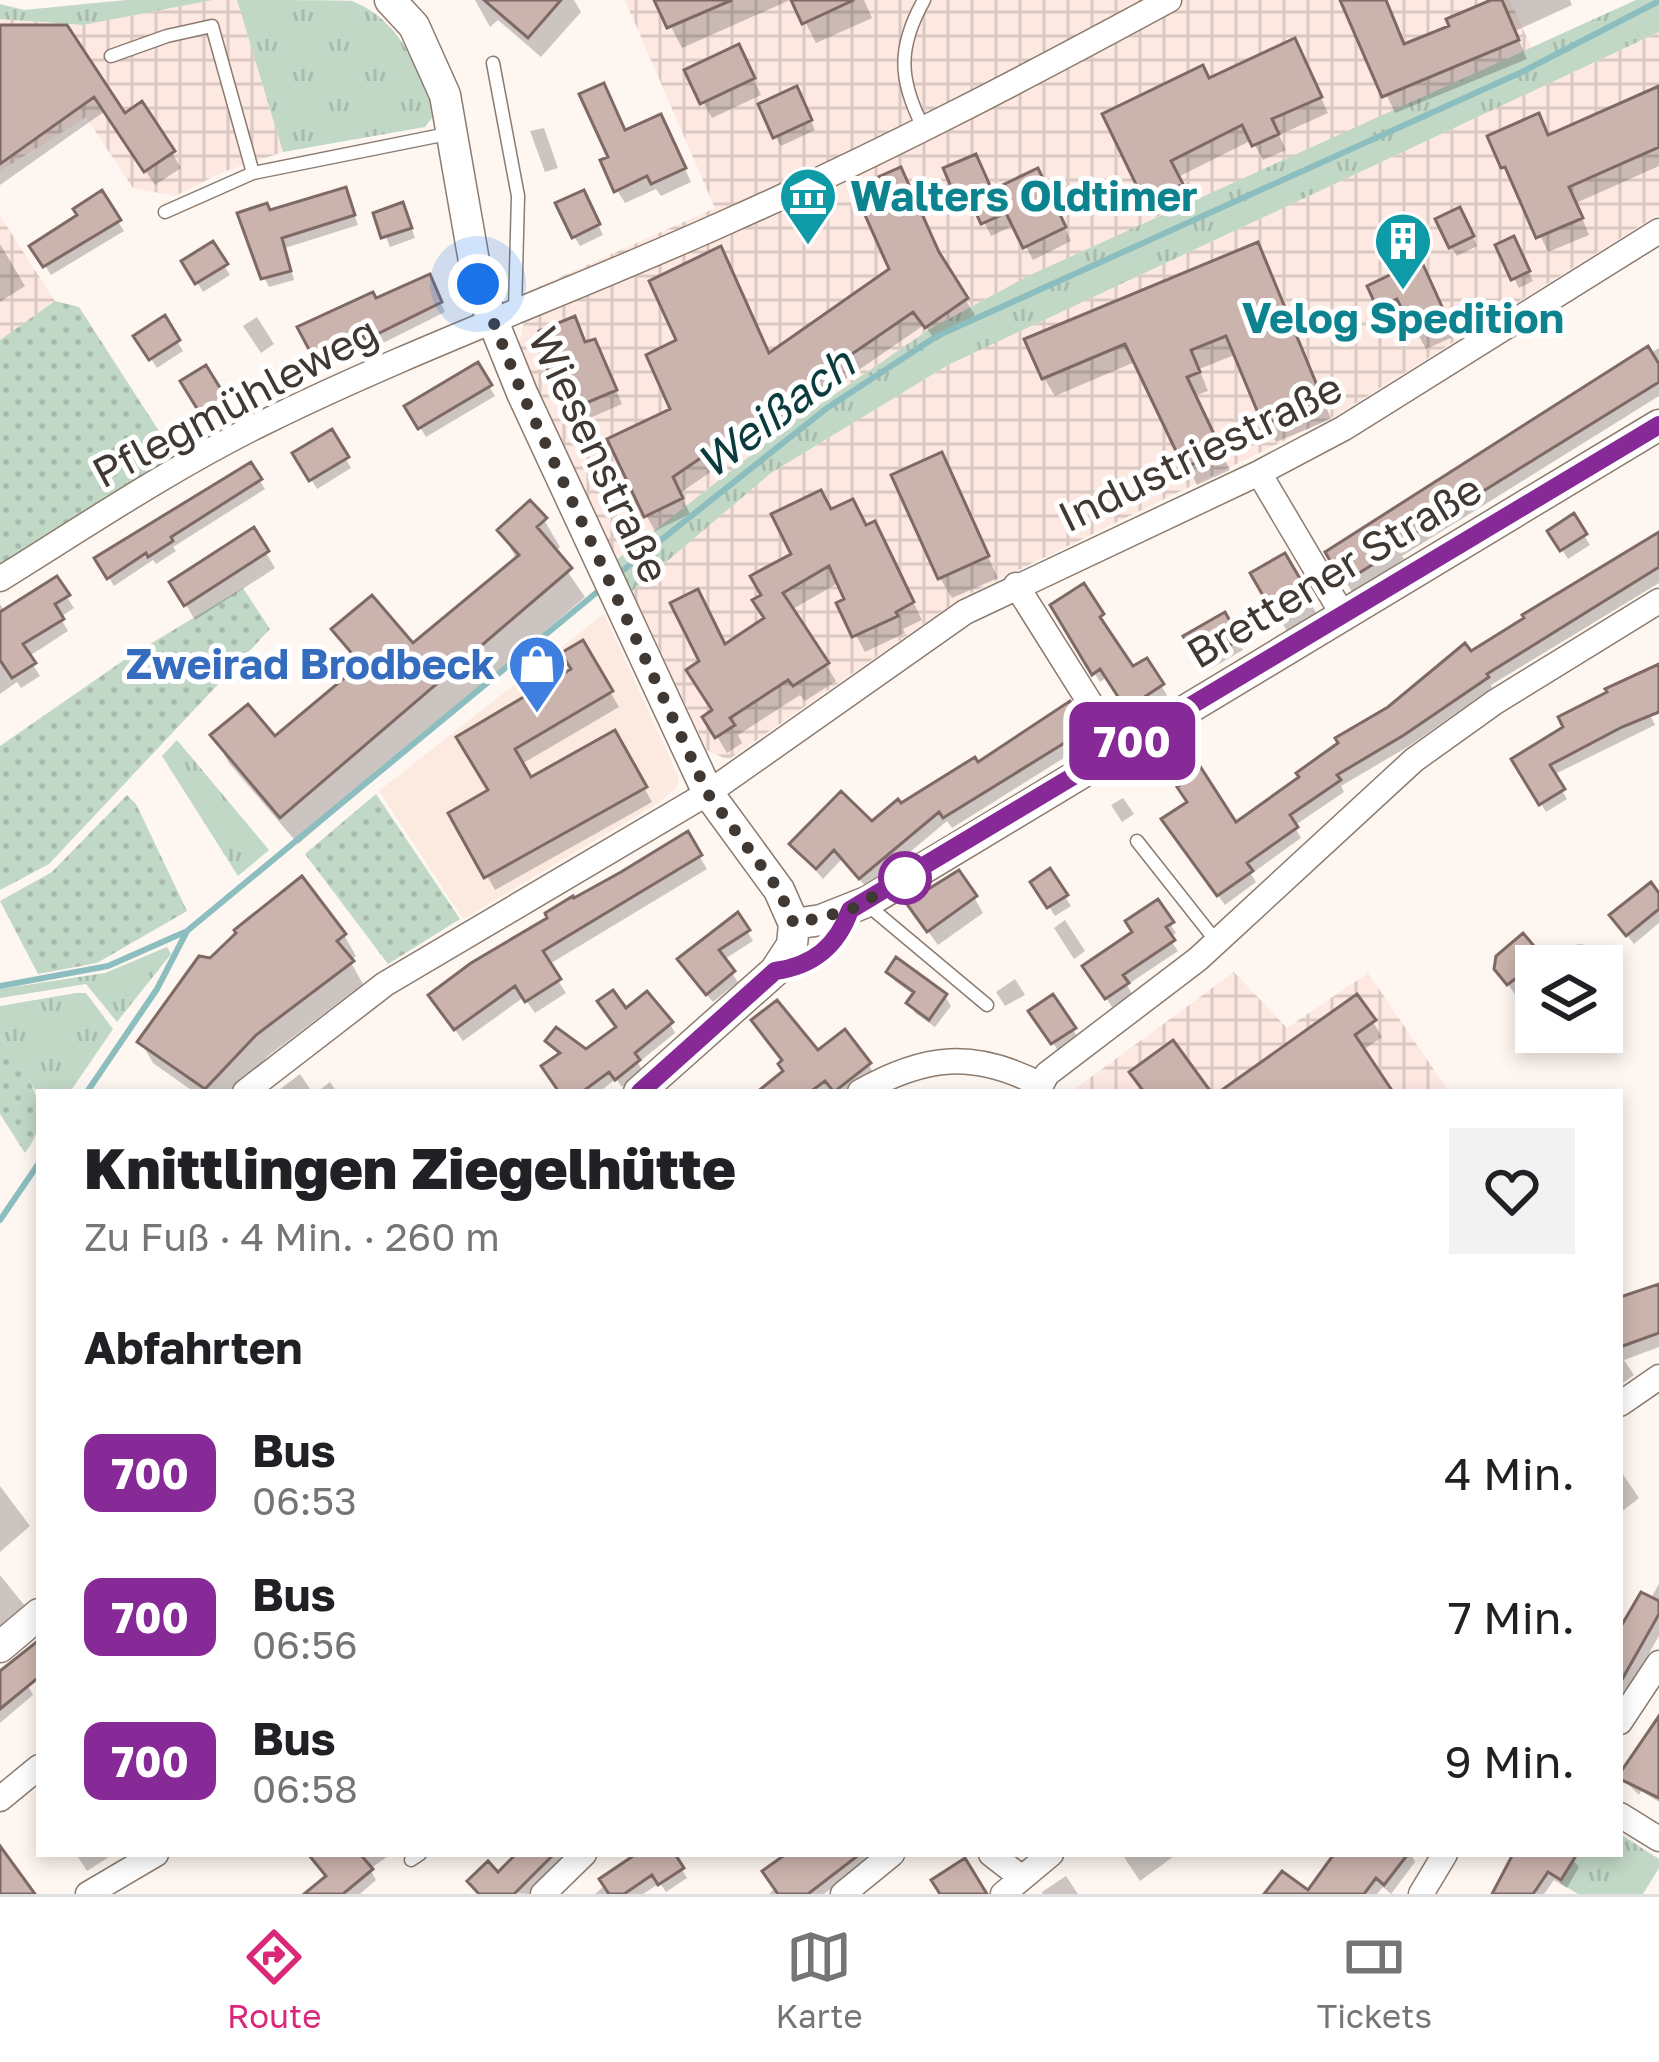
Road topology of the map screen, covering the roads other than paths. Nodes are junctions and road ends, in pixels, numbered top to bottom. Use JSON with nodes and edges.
{"nodes":[{"id":1,"x":390,"y":0,"type":"edge"},
{"id":2,"x":924,"y":0,"type":"edge"},
{"id":3,"x":1168,"y":0,"type":"edge"},
{"id":4,"x":111,"y":56,"type":"dead end"},
{"id":5,"x":494,"y":63,"type":"dead end"},
{"id":6,"x":923,"y":128,"type":"junction"},
{"id":7,"x":454,"y":132,"type":"junction"},
{"id":8,"x":253,"y":173,"type":"junction"},
{"id":9,"x":165,"y":212,"type":"dead end"},
{"id":10,"x":1659,"y":230,"type":"edge"},
{"id":11,"x":503,"y":315,"type":"junction"},
{"id":12,"x":1659,"y":425,"type":"edge"},
{"id":13,"x":1258,"y":473,"type":"junction"},
{"id":14,"x":0,"y":579,"type":"edge"},
{"id":15,"x":1016,"y":585,"type":"junction"},
{"id":16,"x":1659,"y":601,"type":"edge"},
{"id":17,"x":1343,"y":615,"type":"junction"},
{"id":18,"x":1119,"y":749,"type":"junction"},
{"id":19,"x":708,"y":794,"type":"junction"},
{"id":20,"x":1136,"y":842,"type":"dead end"},
{"id":21,"x":860,"y":906,"type":"junction"},
{"id":22,"x":794,"y":924,"type":"junction"},
{"id":23,"x":1217,"y":942,"type":"junction"},
{"id":24,"x":775,"y":971,"type":"junction"},
{"id":25,"x":987,"y":1005,"type":"dead end"},
{"id":26,"x":248,"y":1089,"type":"edge"},
{"id":27,"x":643,"y":1089,"type":"edge"},
{"id":28,"x":866,"y":1089,"type":"edge"},
{"id":29,"x":1042,"y":1089,"type":"edge"},
{"id":30,"x":1659,"y":1377,"type":"edge"},
{"id":31,"x":1623,"y":1402,"type":"edge"},
{"id":32,"x":36,"y":1616,"type":"edge"},
{"id":33,"x":0,"y":1647,"type":"edge"},
{"id":34,"x":1659,"y":1663,"type":"edge"},
{"id":35,"x":1623,"y":1717,"type":"edge"},
{"id":36,"x":36,"y":1769,"type":"edge"},
{"id":37,"x":0,"y":1799,"type":"edge"},
{"id":38,"x":1623,"y":1817,"type":"edge"},
{"id":39,"x":1659,"y":1839,"type":"edge"},
{"id":40,"x":151,"y":1857,"type":"edge"},
{"id":41,"x":581,"y":1857,"type":"edge"},
{"id":42,"x":888,"y":1857,"type":"edge"},
{"id":43,"x":993,"y":1857,"type":"edge"},
{"id":44,"x":1047,"y":1857,"type":"edge"},
{"id":45,"x":1443,"y":1857,"type":"edge"},
{"id":46,"x":1012,"y":1886,"type":"edge"},
{"id":47,"x":88,"y":1894,"type":"edge"},
{"id":48,"x":543,"y":1894,"type":"edge"},
{"id":49,"x":843,"y":1894,"type":"edge"},
{"id":50,"x":1421,"y":1894,"type":"edge"}],
"edges":[{"from":1,"to":7,"type":"street","name":"Wiesenstraße"},
{"from":2,"to":6,"type":"lane"},
{"from":3,"to":6,"type":"street","name":"Pflegmühleweg"},
{"from":4,"to":8,"type":"lane"},
{"from":5,"to":11,"type":"lane"},
{"from":6,"to":11,"type":"street","name":"Pflegmühleweg"},
{"from":7,"to":8,"type":"lane"},
{"from":7,"to":11,"type":"street","name":"Wiesenstraße"},
{"from":8,"to":9,"type":"lane"},
{"from":10,"to":13,"type":"street","name":"Industriestraße"},
{"from":11,"to":14,"type":"street","name":"Pflegmühleweg"},
{"from":11,"to":19,"type":"street","name":"Wiesenstraße"},
{"from":12,"to":17,"type":"street","name":"Brettener Straße"},
{"from":13,"to":15,"type":"street","name":"Industriestraße"},
{"from":13,"to":17,"type":"street"},
{"from":15,"to":18,"type":"street"},
{"from":15,"to":19,"type":"street","name":"Industriestraße"},
{"from":16,"to":23,"type":"street"},
{"from":17,"to":18,"type":"street","name":"Brettener Straße"},
{"from":18,"to":21,"type":"street","name":"Brettener Straße"},
{"from":19,"to":22,"type":"street","name":"Wiesenstraße"},
{"from":19,"to":26,"type":"street","name":"Industriestraße"},
{"from":20,"to":23,"type":"lane"},
{"from":21,"to":22,"type":"street","name":"Brettener Straße"},
{"from":21,"to":24,"type":"lane"},
{"from":21,"to":25,"type":"lane"},
{"from":22,"to":24,"type":"street"},
{"from":23,"to":29,"type":"street"},
{"from":24,"to":27,"type":"street"},
{"from":28,"to":29,"type":"street"},
{"from":30,"to":31,"type":"street"},
{"from":32,"to":33,"type":"street"},
{"from":34,"to":35,"type":"street"},
{"from":36,"to":37,"type":"street"},
{"from":38,"to":39,"type":"street"},
{"from":40,"to":47,"type":"street"},
{"from":41,"to":48,"type":"street"},
{"from":42,"to":49,"type":"street"},
{"from":43,"to":46,"type":"street"},
{"from":44,"to":46,"type":"street"},
{"from":45,"to":50,"type":"street"}]}
